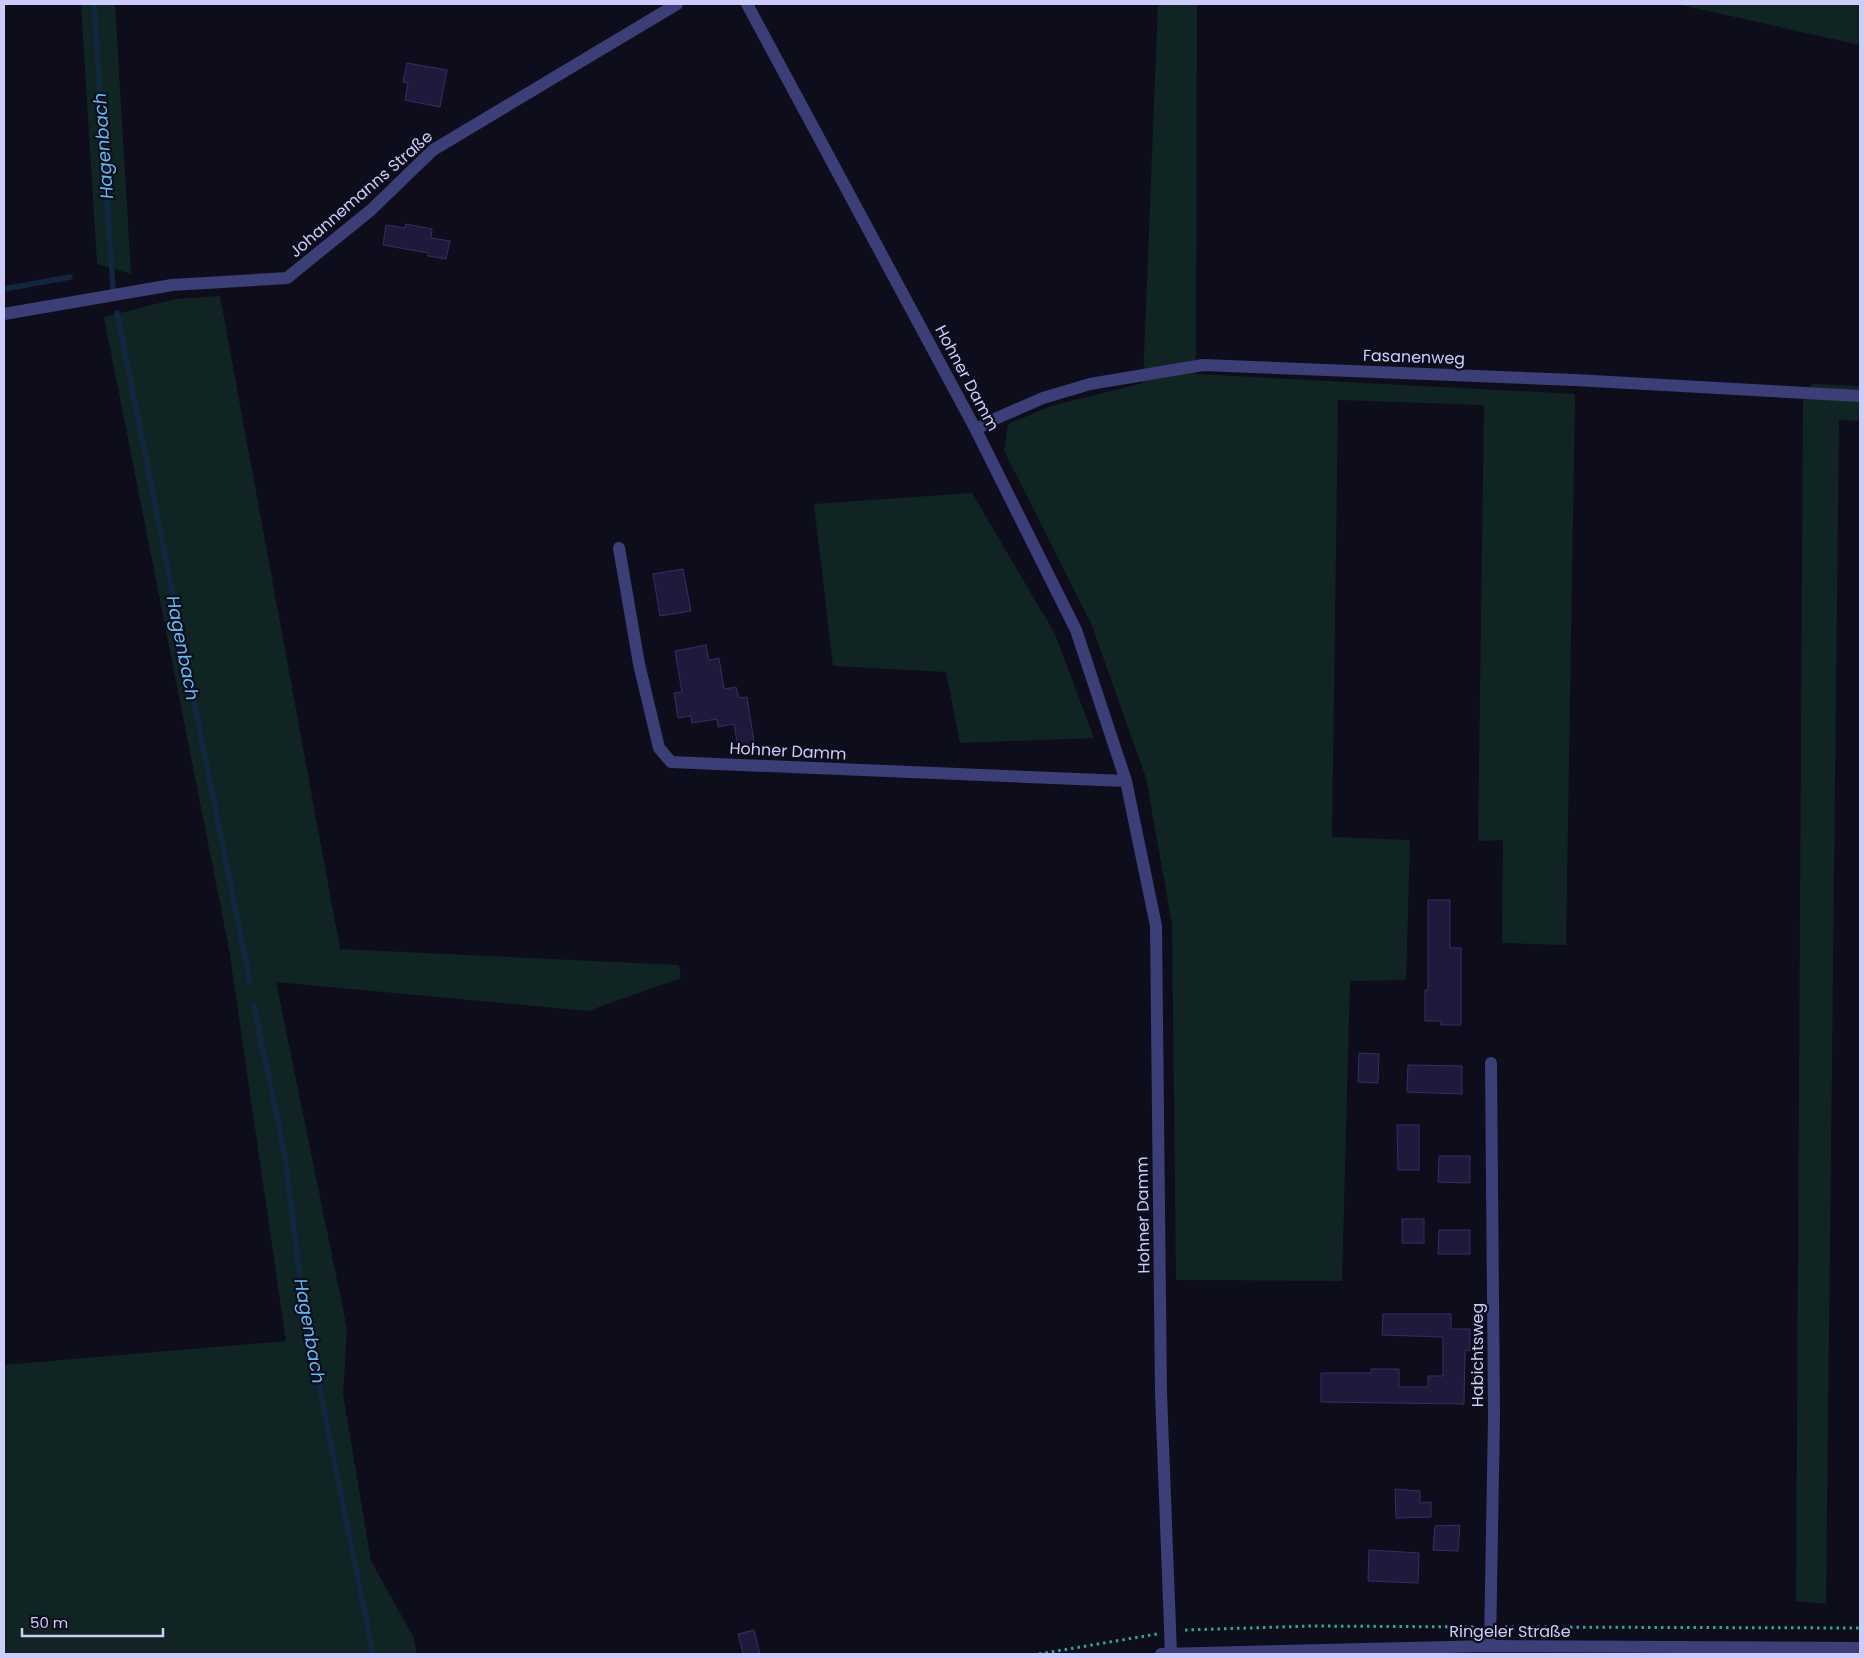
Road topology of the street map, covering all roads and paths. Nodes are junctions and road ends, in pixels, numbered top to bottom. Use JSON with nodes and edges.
{"nodes":[{"id":1,"x":677,"y":4,"type":"edge"},
{"id":2,"x":747,"y":4,"type":"edge"},
{"id":3,"x":4,"y":314,"type":"edge"},
{"id":4,"x":1860,"y":396,"type":"edge"},
{"id":5,"x":976,"y":430,"type":"junction"},
{"id":6,"x":618,"y":548,"type":"dead end"},
{"id":7,"x":1126,"y":781,"type":"junction"},
{"id":8,"x":1491,"y":1063,"type":"dead end"},
{"id":9,"x":1490,"y":1646,"type":"junction"},
{"id":10,"x":1860,"y":1648,"type":"edge"},
{"id":11,"x":1168,"y":1654,"type":"edge"}],
"edges":[{"from":1,"to":3,"type":"street","name":"Johannemanns Straße"},
{"from":2,"to":5,"type":"street","name":"Hohner Damm"},
{"from":4,"to":5,"type":"street","name":"Fasanenweg"},
{"from":5,"to":7,"type":"street","name":"Hohner Damm"},
{"from":6,"to":7,"type":"street","name":"Hohner Damm"},
{"from":7,"to":11,"type":"street","name":"Hohner Damm"},
{"from":8,"to":9,"type":"street","name":"Habichtsweg"},
{"from":9,"to":10,"type":"street","name":"Ringeler Straße"},
{"from":9,"to":11,"type":"street","name":"Ringeler Straße"}]}
